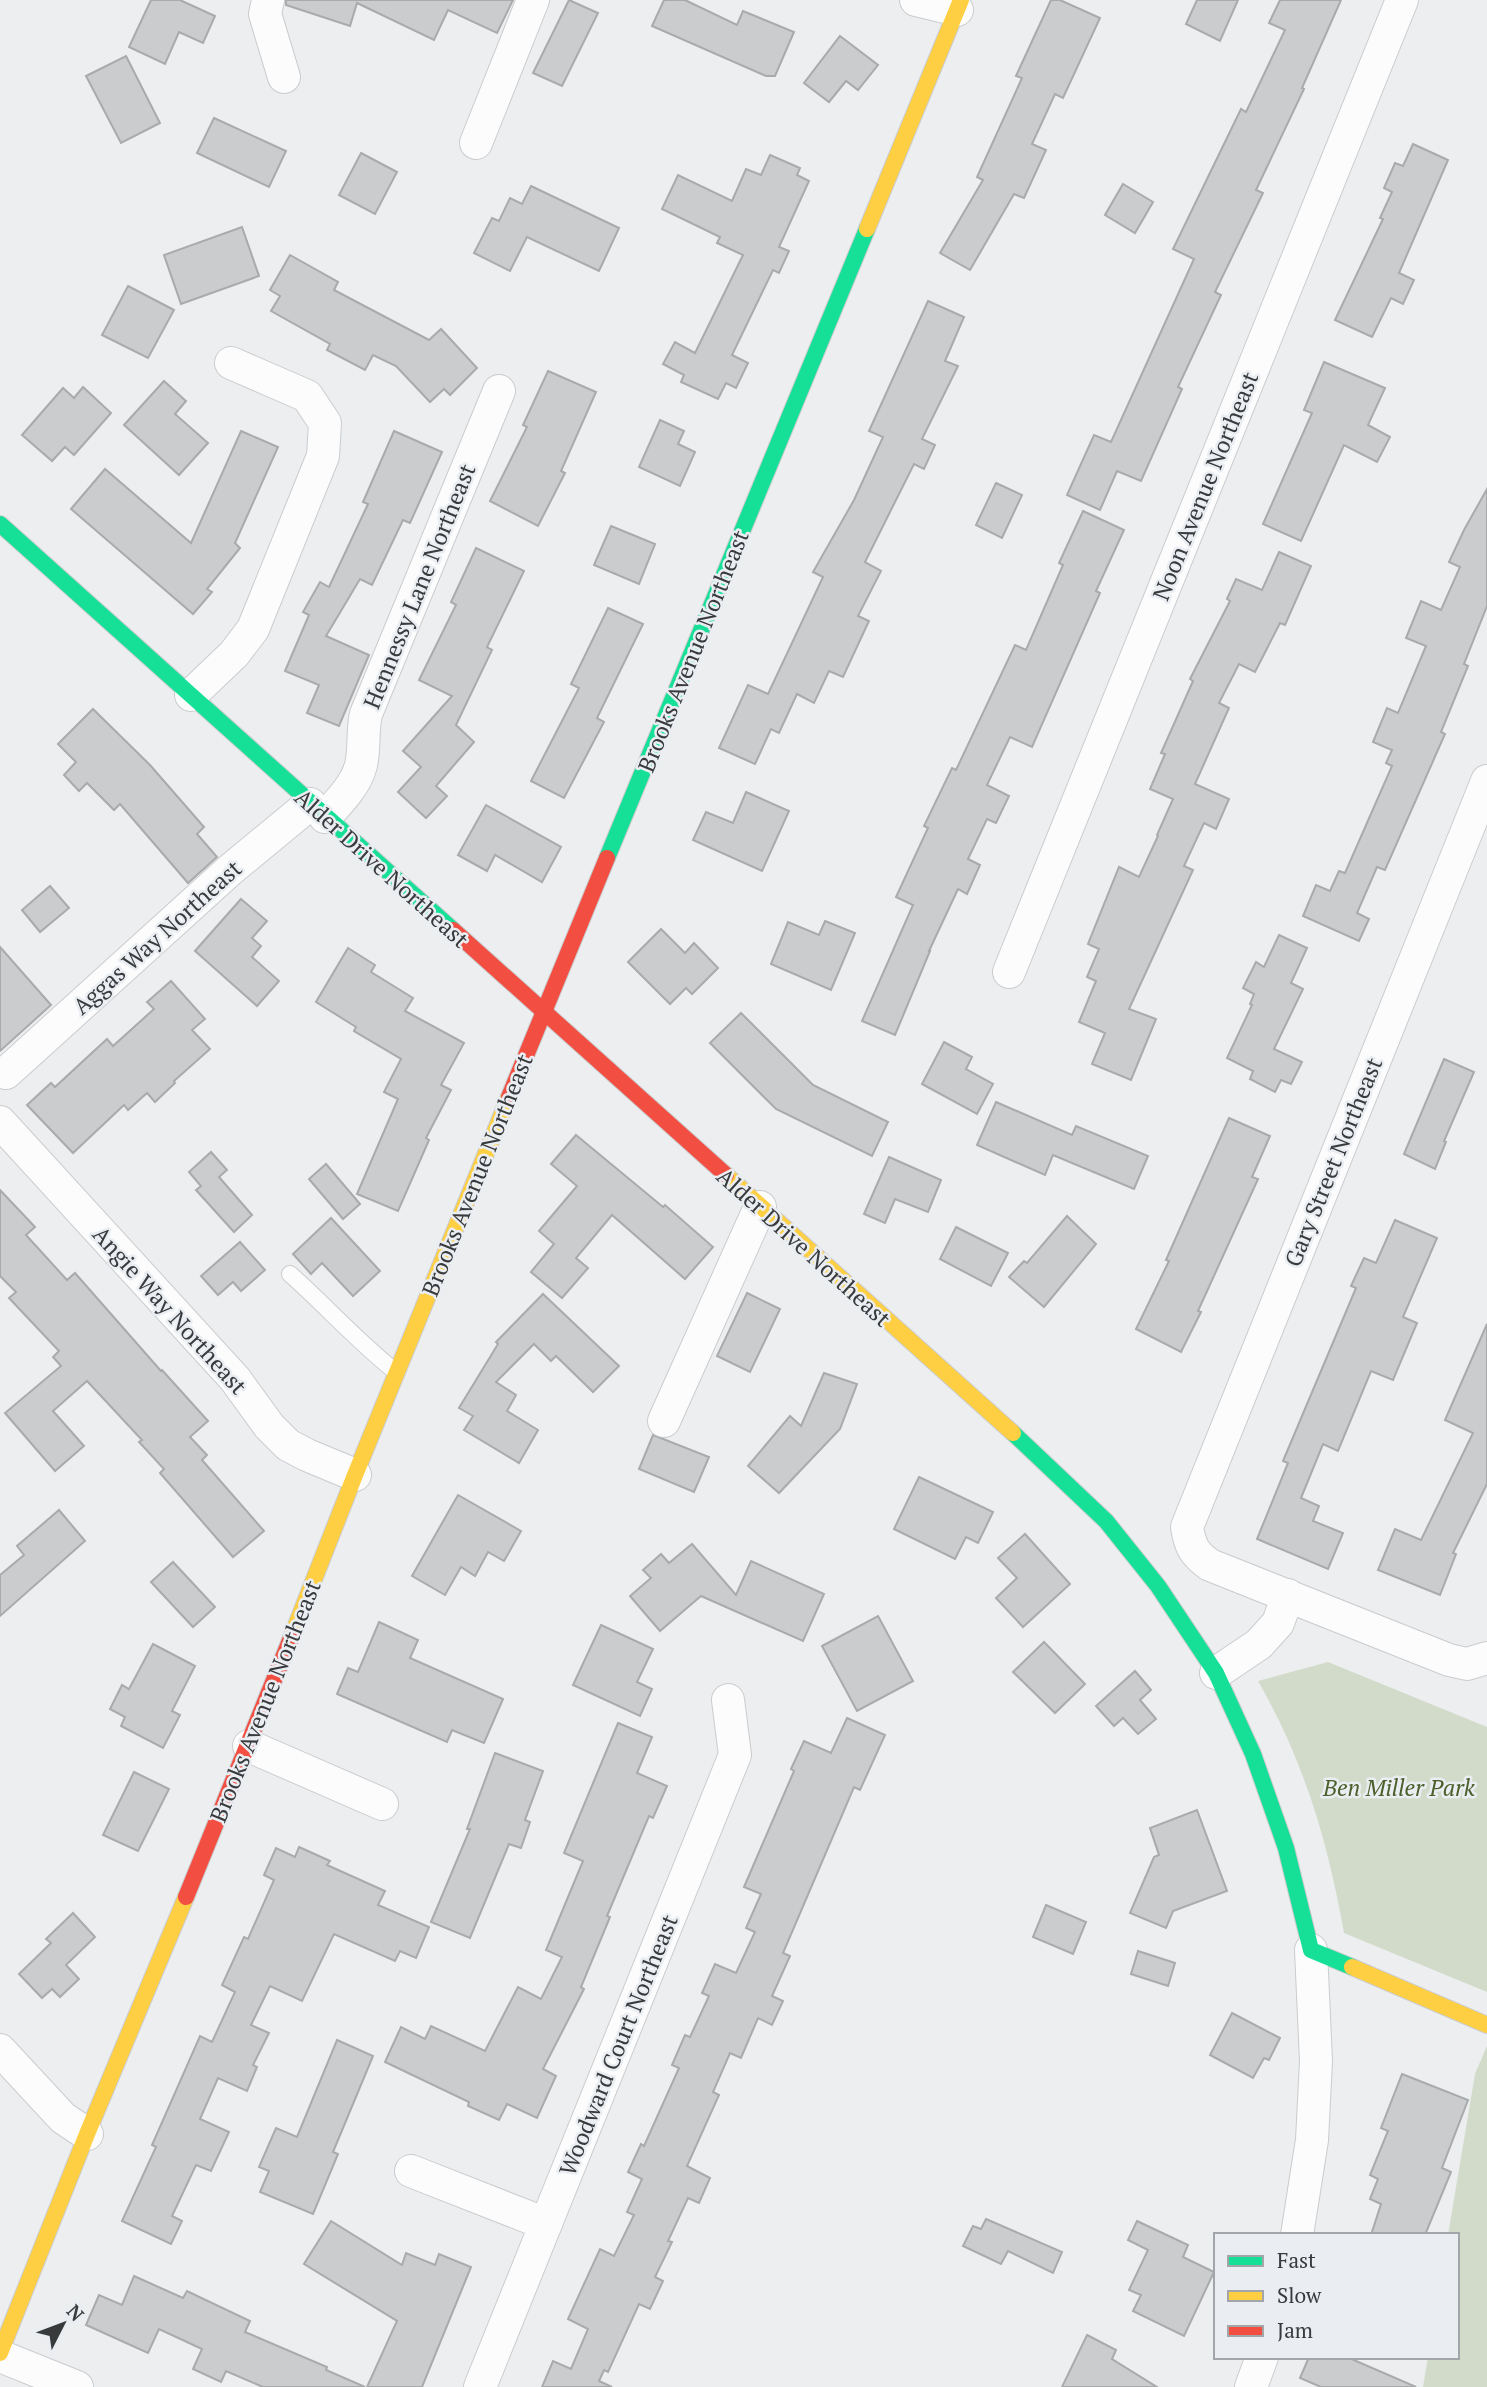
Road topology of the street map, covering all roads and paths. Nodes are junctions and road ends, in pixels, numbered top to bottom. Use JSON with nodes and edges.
{"nodes":[{"id":1,"x":268,"y":0,"type":"edge"},
{"id":2,"x":533,"y":0,"type":"edge"},
{"id":3,"x":916,"y":0,"type":"edge"},
{"id":4,"x":1402,"y":0,"type":"edge"},
{"id":5,"x":959,"y":5,"type":"edge"},
{"id":6,"x":284,"y":77,"type":"dead end"},
{"id":7,"x":476,"y":143,"type":"dead end"},
{"id":8,"x":231,"y":363,"type":"dead end"},
{"id":9,"x":499,"y":390,"type":"dead end"},
{"id":10,"x":0,"y":524,"type":"edge"},
{"id":11,"x":191,"y":695,"type":"junction"},
{"id":12,"x":1487,"y":781,"type":"edge"},
{"id":13,"x":318,"y":810,"type":"junction"},
{"id":14,"x":1009,"y":972,"type":"dead end"},
{"id":15,"x":544,"y":1012,"type":"junction"},
{"id":16,"x":6,"y":1073,"type":"dead end"},
{"id":17,"x":0,"y":1122,"type":"edge"},
{"id":18,"x":760,"y":1207,"type":"junction"},
{"id":19,"x":290,"y":1274,"type":"dead end"},
{"id":20,"x":397,"y":1373,"type":"junction"},
{"id":21,"x":664,"y":1421,"type":"dead end"},
{"id":22,"x":355,"y":1475,"type":"junction"},
{"id":23,"x":1289,"y":1595,"type":"junction"},
{"id":24,"x":1485,"y":1659,"type":"edge"},
{"id":25,"x":1216,"y":1673,"type":"junction"},
{"id":26,"x":728,"y":1700,"type":"dead end"},
{"id":27,"x":249,"y":1746,"type":"junction"},
{"id":28,"x":382,"y":1804,"type":"dead end"},
{"id":29,"x":1311,"y":1950,"type":"junction"},
{"id":30,"x":1487,"y":2025,"type":"edge"},
{"id":31,"x":0,"y":2050,"type":"edge"},
{"id":32,"x":87,"y":2134,"type":"junction"},
{"id":33,"x":411,"y":2171,"type":"dead end"},
{"id":34,"x":546,"y":2224,"type":"junction"},
{"id":35,"x":1297,"y":2233,"type":"edge"},
{"id":36,"x":0,"y":2355,"type":"edge"},
{"id":37,"x":1261,"y":2359,"type":"edge"},
{"id":38,"x":77,"y":2387,"type":"edge"},
{"id":39,"x":480,"y":2387,"type":"edge"},
{"id":40,"x":1251,"y":2387,"type":"edge"}],
"edges":[{"from":1,"to":6,"type":"street"},
{"from":2,"to":7,"type":"street"},
{"from":3,"to":5,"type":"street"},
{"from":4,"to":14,"type":"street","name":"Noon Avenue Northeast"},
{"from":5,"to":15,"type":"street","name":"Brooks Avenue Northeast"},
{"from":8,"to":11,"type":"street"},
{"from":9,"to":13,"type":"street","name":"Hennessy Lane Northeast"},
{"from":10,"to":11,"type":"street","name":"Alder Drive Northeast"},
{"from":11,"to":13,"type":"street","name":"Alder Drive Northeast"},
{"from":12,"to":23,"type":"street","name":"Gary Street Northeast"},
{"from":13,"to":15,"type":"street","name":"Alder Drive Northeast"},
{"from":13,"to":16,"type":"street","name":"Aggas Way Northeast"},
{"from":15,"to":18,"type":"street","name":"Alder Drive Northeast"},
{"from":15,"to":20,"type":"street","name":"Brooks Avenue Northeast"},
{"from":17,"to":22,"type":"street","name":"Angie Way Northeast"},
{"from":18,"to":21,"type":"street"},
{"from":18,"to":25,"type":"street","name":"Alder Drive Northeast"},
{"from":19,"to":20,"type":"lane"},
{"from":20,"to":22,"type":"street","name":"Brooks Avenue Northeast"},
{"from":22,"to":27,"type":"street","name":"Brooks Avenue Northeast"},
{"from":23,"to":24,"type":"street"},
{"from":23,"to":25,"type":"street"},
{"from":25,"to":29,"type":"street","name":"Alder Drive Northeast"},
{"from":26,"to":34,"type":"street","name":"Woodward Court Northeast"},
{"from":27,"to":28,"type":"street"},
{"from":27,"to":32,"type":"street","name":"Brooks Avenue Northeast"},
{"from":29,"to":30,"type":"street"},
{"from":29,"to":35,"type":"street"},
{"from":31,"to":32,"type":"street"},
{"from":32,"to":36,"type":"street","name":"Brooks Avenue Northeast"},
{"from":33,"to":34,"type":"street"},
{"from":34,"to":39,"type":"street","name":"Woodward Court Northeast"},
{"from":36,"to":38,"type":"street"},
{"from":37,"to":40,"type":"street"}]}
